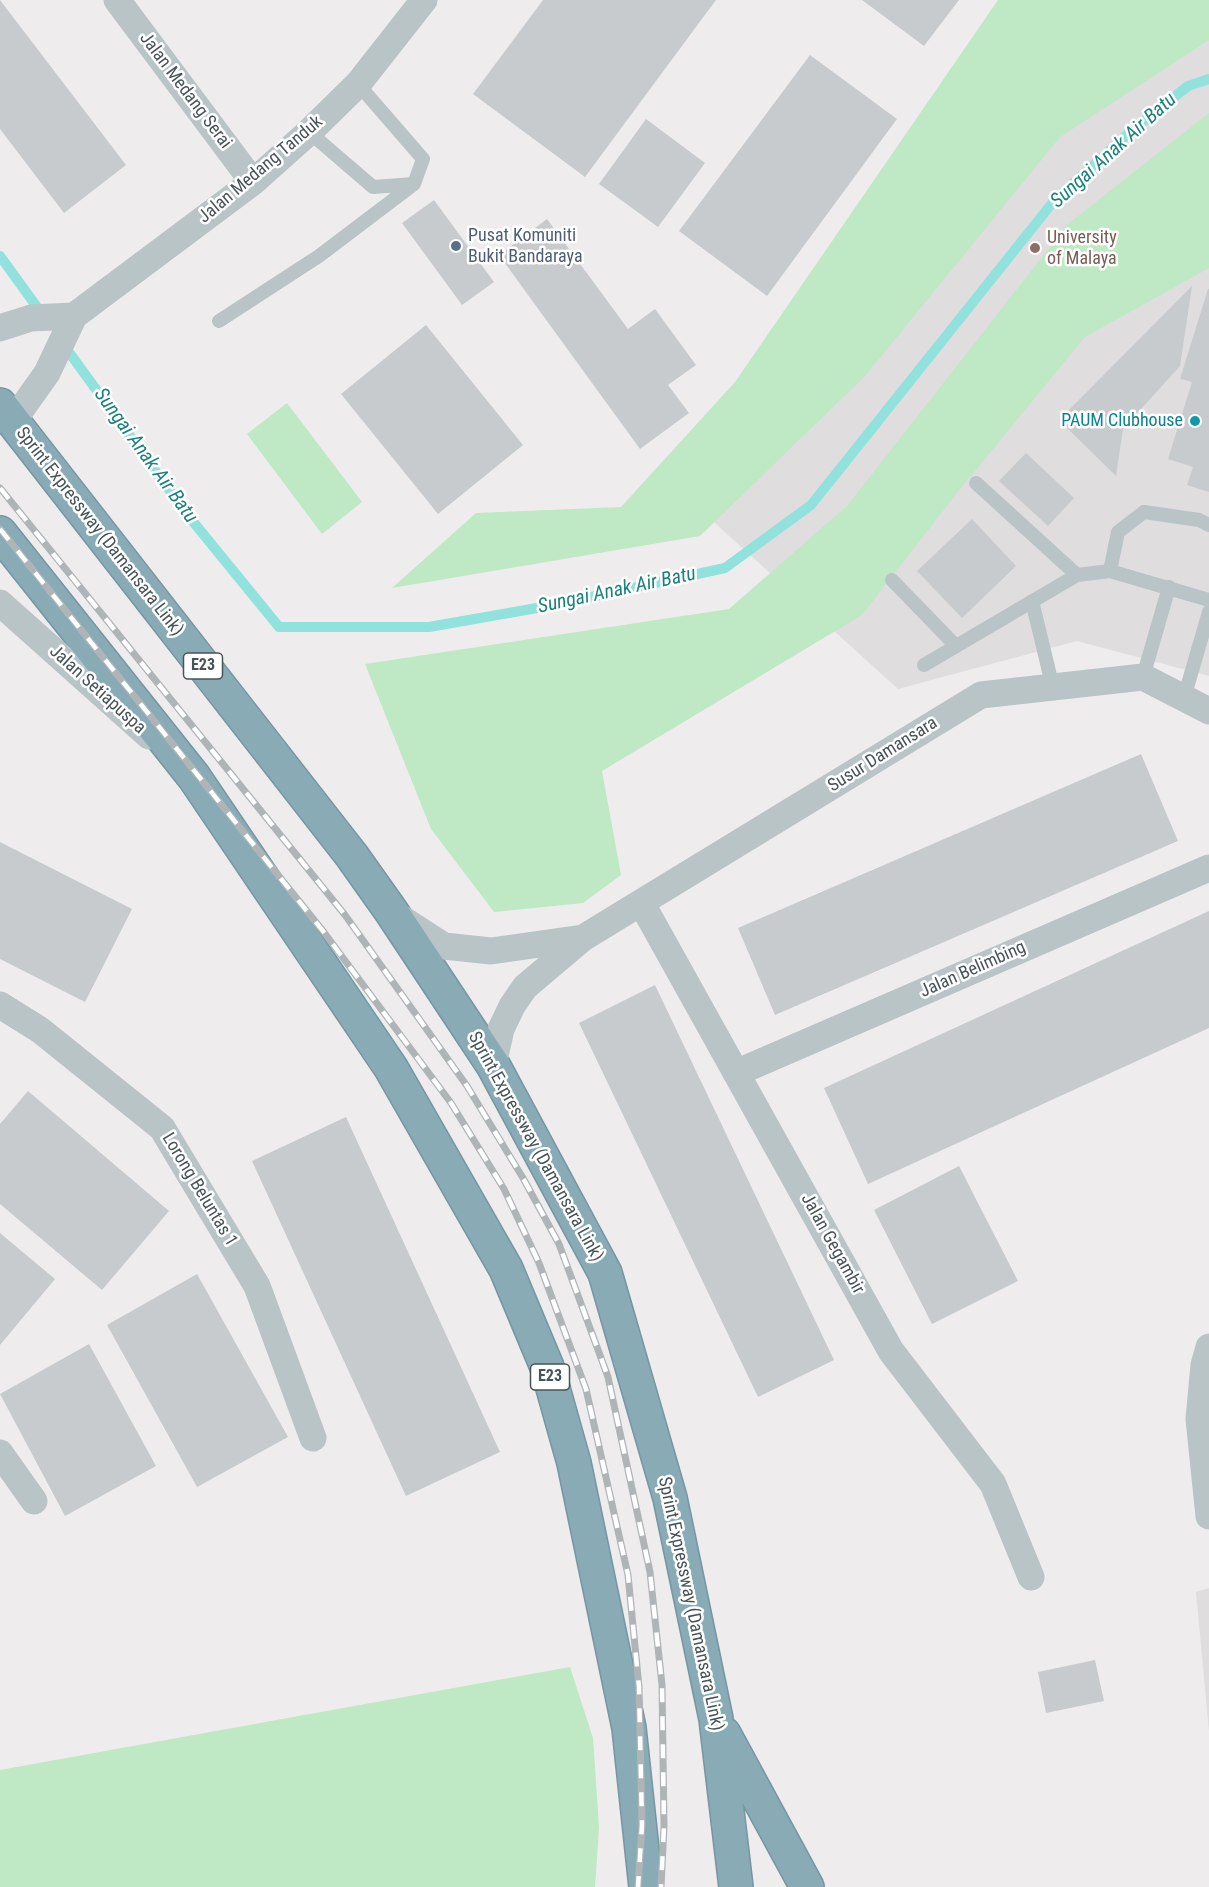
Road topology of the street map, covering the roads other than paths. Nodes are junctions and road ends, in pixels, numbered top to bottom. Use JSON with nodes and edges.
{"nodes":[{"id":1,"x":117,"y":0,"type":"edge"},
{"id":2,"x":424,"y":0,"type":"edge"},
{"id":3,"x":358,"y":84,"type":"junction"},
{"id":4,"x":309,"y":132,"type":"junction"},
{"id":5,"x":253,"y":182,"type":"junction"},
{"id":6,"x":414,"y":184,"type":"junction"},
{"id":7,"x":219,"y":321,"type":"dead end"},
{"id":8,"x":0,"y":328,"type":"edge"},
{"id":9,"x":67,"y":332,"type":"junction"},
{"id":10,"x":7,"y":413,"type":"edge"},
{"id":11,"x":976,"y":483,"type":"dead end"},
{"id":12,"x":1209,"y":525,"type":"edge"},
{"id":13,"x":0,"y":533,"type":"edge"},
{"id":14,"x":1110,"y":571,"type":"junction"},
{"id":15,"x":1077,"y":575,"type":"junction"},
{"id":16,"x":892,"y":580,"type":"dead end"},
{"id":17,"x":1169,"y":587,"type":"junction"},
{"id":18,"x":1209,"y":600,"type":"edge"},
{"id":19,"x":1032,"y":601,"type":"junction"},
{"id":20,"x":0,"y":603,"type":"edge"},
{"id":21,"x":1209,"y":612,"type":"edge"},
{"id":22,"x":956,"y":646,"type":"junction"},
{"id":23,"x":924,"y":665,"type":"dead end"},
{"id":24,"x":1143,"y":677,"type":"junction"},
{"id":25,"x":1053,"y":687,"type":"junction"},
{"id":26,"x":1184,"y":698,"type":"junction"},
{"id":27,"x":1209,"y":711,"type":"edge"},
{"id":28,"x":194,"y":777,"type":"junction"},
{"id":29,"x":1209,"y":868,"type":"edge"},
{"id":30,"x":642,"y":904,"type":"junction"},
{"id":31,"x":391,"y":911,"type":"junction"},
{"id":32,"x":583,"y":938,"type":"junction"},
{"id":33,"x":0,"y":1005,"type":"edge"},
{"id":34,"x":493,"y":1065,"type":"junction"},
{"id":35,"x":736,"y":1073,"type":"junction"},
{"id":36,"x":1209,"y":1347,"type":"edge"},
{"id":37,"x":313,"y":1438,"type":"dead end"},
{"id":38,"x":0,"y":1453,"type":"edge"},
{"id":39,"x":34,"y":1501,"type":"dead end"},
{"id":40,"x":1209,"y":1516,"type":"edge"},
{"id":41,"x":1031,"y":1577,"type":"dead end"},
{"id":42,"x":716,"y":1719,"type":"junction"},
{"id":43,"x":646,"y":1887,"type":"edge"},
{"id":44,"x":735,"y":1887,"type":"edge"},
{"id":45,"x":807,"y":1887,"type":"edge"}],
"edges":[{"from":1,"to":5,"type":"street","name":"Jalan Medang Serai"},
{"from":2,"to":3,"type":"street","name":"Jalan Medang Tanduk"},
{"from":3,"to":4,"type":"street","name":"Jalan Medang Tanduk"},
{"from":3,"to":6,"type":"lane"},
{"from":4,"to":5,"type":"street","name":"Jalan Medang Tanduk"},
{"from":4,"to":6,"type":"lane"},
{"from":5,"to":9,"type":"street","name":"Jalan Medang Tanduk"},
{"from":6,"to":7,"type":"lane"},
{"from":8,"to":9,"type":"street"},
{"from":9,"to":10,"type":"street","name":"Jalan Medang Tanduk"},
{"from":10,"to":31,"type":"highway","name":"Sprint Expressway (Damansara Link)","number":"E23"},
{"from":11,"to":15,"type":"lane"},
{"from":12,"to":14,"type":"lane"},
{"from":13,"to":28,"type":"highway","number":"E23"},
{"from":14,"to":15,"type":"lane"},
{"from":14,"to":17,"type":"lane"},
{"from":15,"to":19,"type":"lane"},
{"from":16,"to":22,"type":"lane"},
{"from":17,"to":18,"type":"lane"},
{"from":17,"to":24,"type":"lane"},
{"from":19,"to":22,"type":"lane"},
{"from":19,"to":25,"type":"lane"},
{"from":20,"to":28,"type":"street","name":"Jalan Setiapuspa"},
{"from":21,"to":26,"type":"lane"},
{"from":22,"to":23,"type":"lane"},
{"from":24,"to":25,"type":"street","name":"Susur Damansara"},
{"from":24,"to":26,"type":"street"},
{"from":25,"to":30,"type":"street","name":"Susur Damansara"},
{"from":26,"to":27,"type":"street"},
{"from":28,"to":43,"type":"highway","number":"E23"},
{"from":29,"to":35,"type":"street","name":"Jalan Belimbing"},
{"from":30,"to":32,"type":"street","name":"Susur Damansara"},
{"from":30,"to":35,"type":"street","name":"Jalan Gegambir"},
{"from":31,"to":32,"type":"street","name":"Susur Damansara"},
{"from":31,"to":34,"type":"highway","name":"Sprint Expressway (Damansara Link)","number":"E23"},
{"from":32,"to":34,"type":"street","name":"Susur Damansara"},
{"from":33,"to":37,"type":"street","name":"Lorong Beluntas 1"},
{"from":34,"to":42,"type":"highway","name":"Sprint Expressway (Damansara Link)","number":"E23"},
{"from":35,"to":41,"type":"street","name":"Jalan Gegambir"},
{"from":36,"to":40,"type":"street"},
{"from":38,"to":39,"type":"street"},
{"from":42,"to":44,"type":"highway","name":"Sprint Expressway (Damansara Link)","number":"E23"},
{"from":42,"to":45,"type":"highway"}]}
